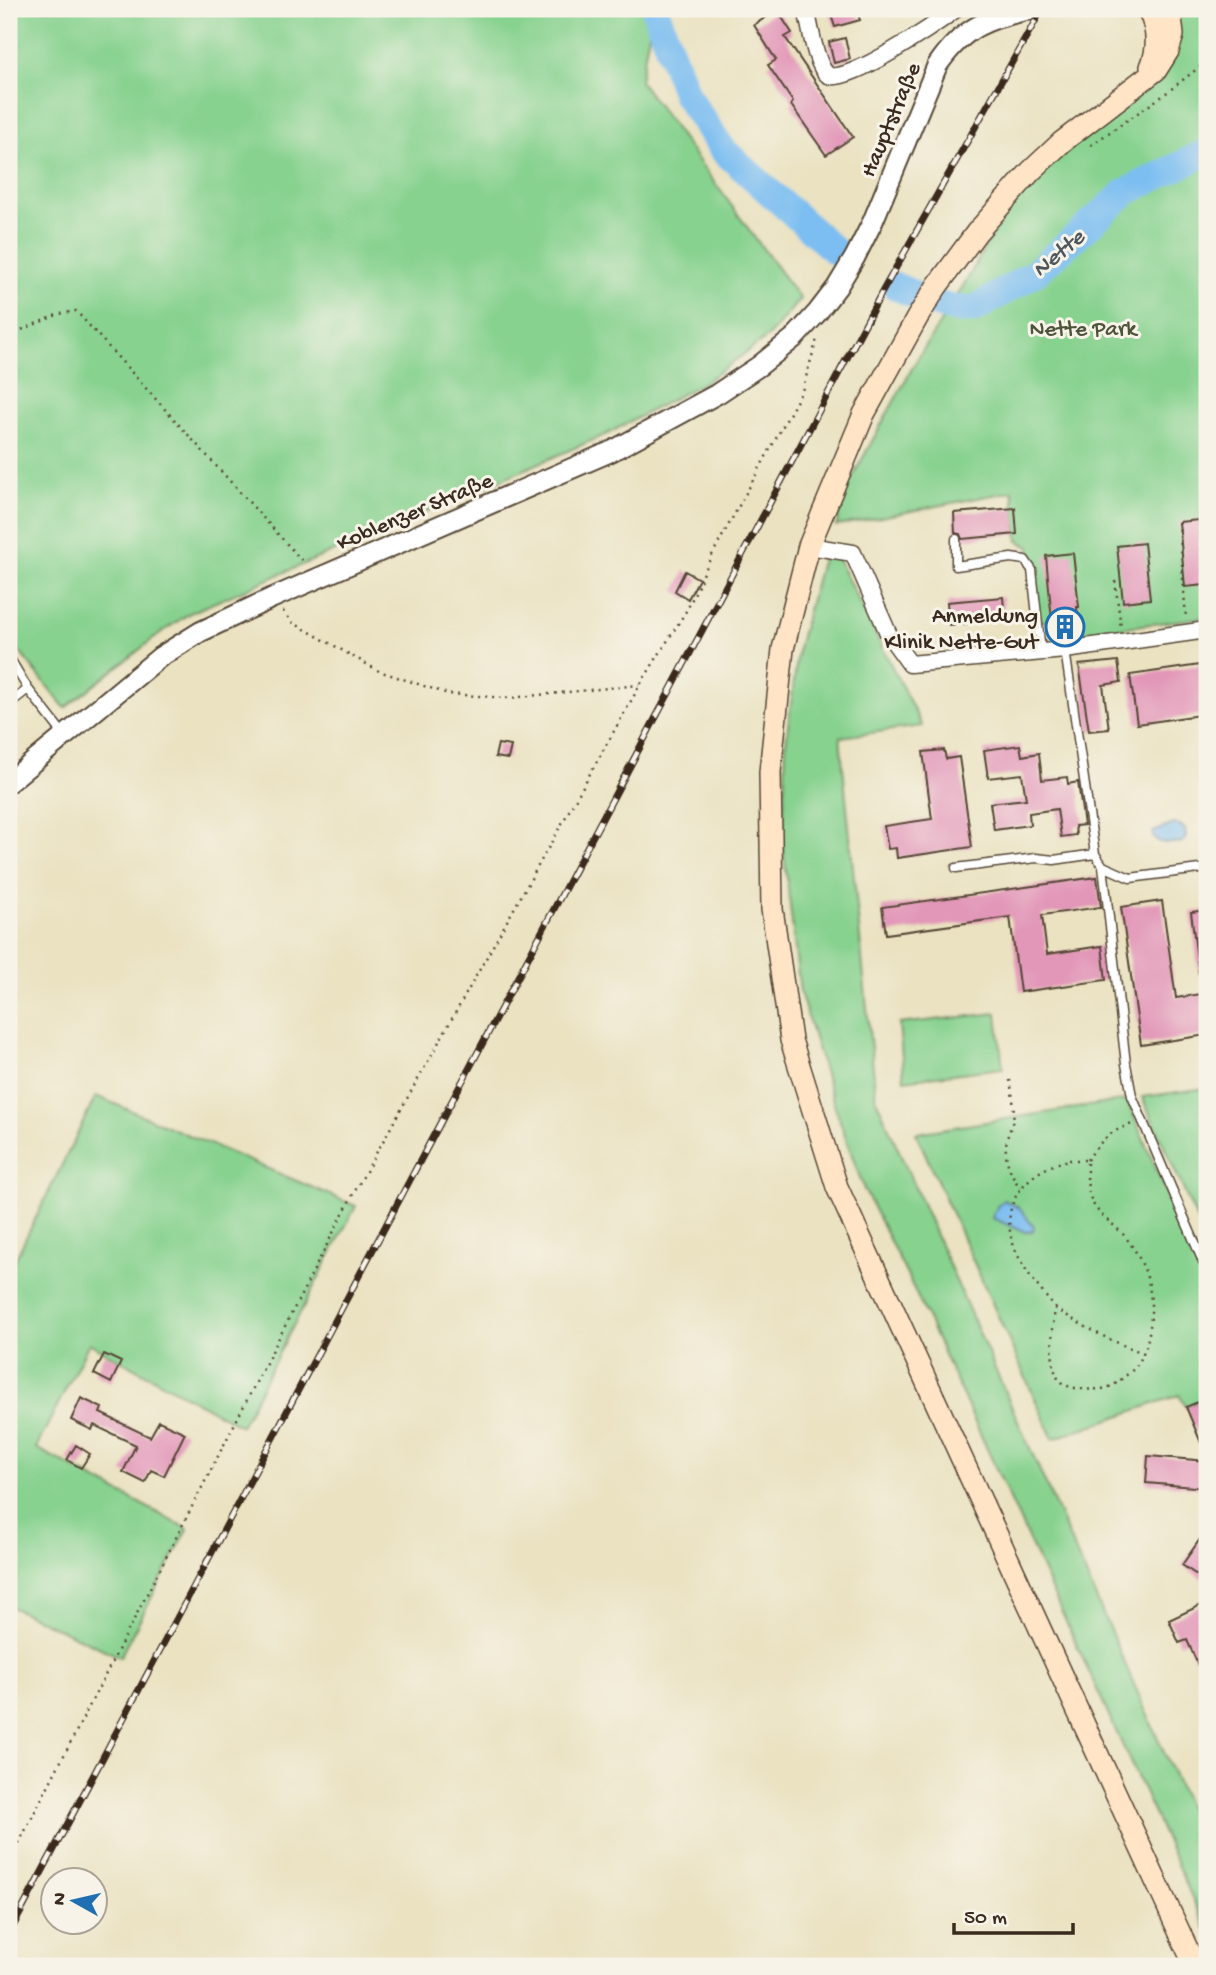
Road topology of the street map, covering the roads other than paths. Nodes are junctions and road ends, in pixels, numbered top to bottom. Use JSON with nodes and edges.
{"nodes":[{"id":1,"x":806,"y":9,"type":"edge"},
{"id":2,"x":956,"y":9,"type":"edge"},
{"id":3,"x":1034,"y":9,"type":"edge"},
{"id":4,"x":1148,"y":9,"type":"edge"},
{"id":5,"x":1170,"y":9,"type":"edge"},
{"id":6,"x":998,"y":12,"type":"edge"},
{"id":7,"x":1141,"y":83,"type":"junction"},
{"id":8,"x":837,"y":287,"type":"joint"},
{"id":9,"x":956,"y":539,"type":"dead end"},
{"id":10,"x":809,"y":546,"type":"junction"},
{"id":11,"x":1207,"y":630,"type":"edge"},
{"id":12,"x":1065,"y":650,"type":"junction"},
{"id":13,"x":1041,"y":652,"type":"junction"},
{"id":14,"x":9,"y":657,"type":"edge"},
{"id":15,"x":28,"y":688,"type":"junction"},
{"id":16,"x":9,"y":705,"type":"edge"},
{"id":17,"x":64,"y":735,"type":"junction"},
{"id":18,"x":9,"y":782,"type":"edge"},
{"id":19,"x":1095,"y":854,"type":"junction"},
{"id":20,"x":1103,"y":866,"type":"junction"},
{"id":21,"x":956,"y":868,"type":"dead end"},
{"id":22,"x":1207,"y":868,"type":"edge"},
{"id":23,"x":1207,"y":1271,"type":"edge"},
{"id":24,"x":1195,"y":1966,"type":"edge"}],
"edges":[{"from":1,"to":2,"type":"street"},
{"from":3,"to":6,"type":"street","name":"Hauptstraße"},
{"from":4,"to":7,"type":"main road"},
{"from":5,"to":7,"type":"main road"},
{"from":6,"to":8,"type":"street","name":"Hauptstraße"},
{"from":7,"to":10,"type":"main road"},
{"from":8,"to":17,"type":"street","name":"Koblenzer Straße"},
{"from":9,"to":13,"type":"lane"},
{"from":10,"to":13,"type":"street"},
{"from":10,"to":24,"type":"main road"},
{"from":11,"to":12,"type":"street"},
{"from":12,"to":13,"type":"street"},
{"from":12,"to":19,"type":"lane"},
{"from":14,"to":15,"type":"lane"},
{"from":15,"to":16,"type":"lane"},
{"from":15,"to":17,"type":"lane"},
{"from":17,"to":18,"type":"street","name":"Koblenzer Straße"},
{"from":19,"to":20,"type":"lane"},
{"from":19,"to":21,"type":"lane"},
{"from":20,"to":22,"type":"lane"},
{"from":20,"to":23,"type":"lane"}]}
